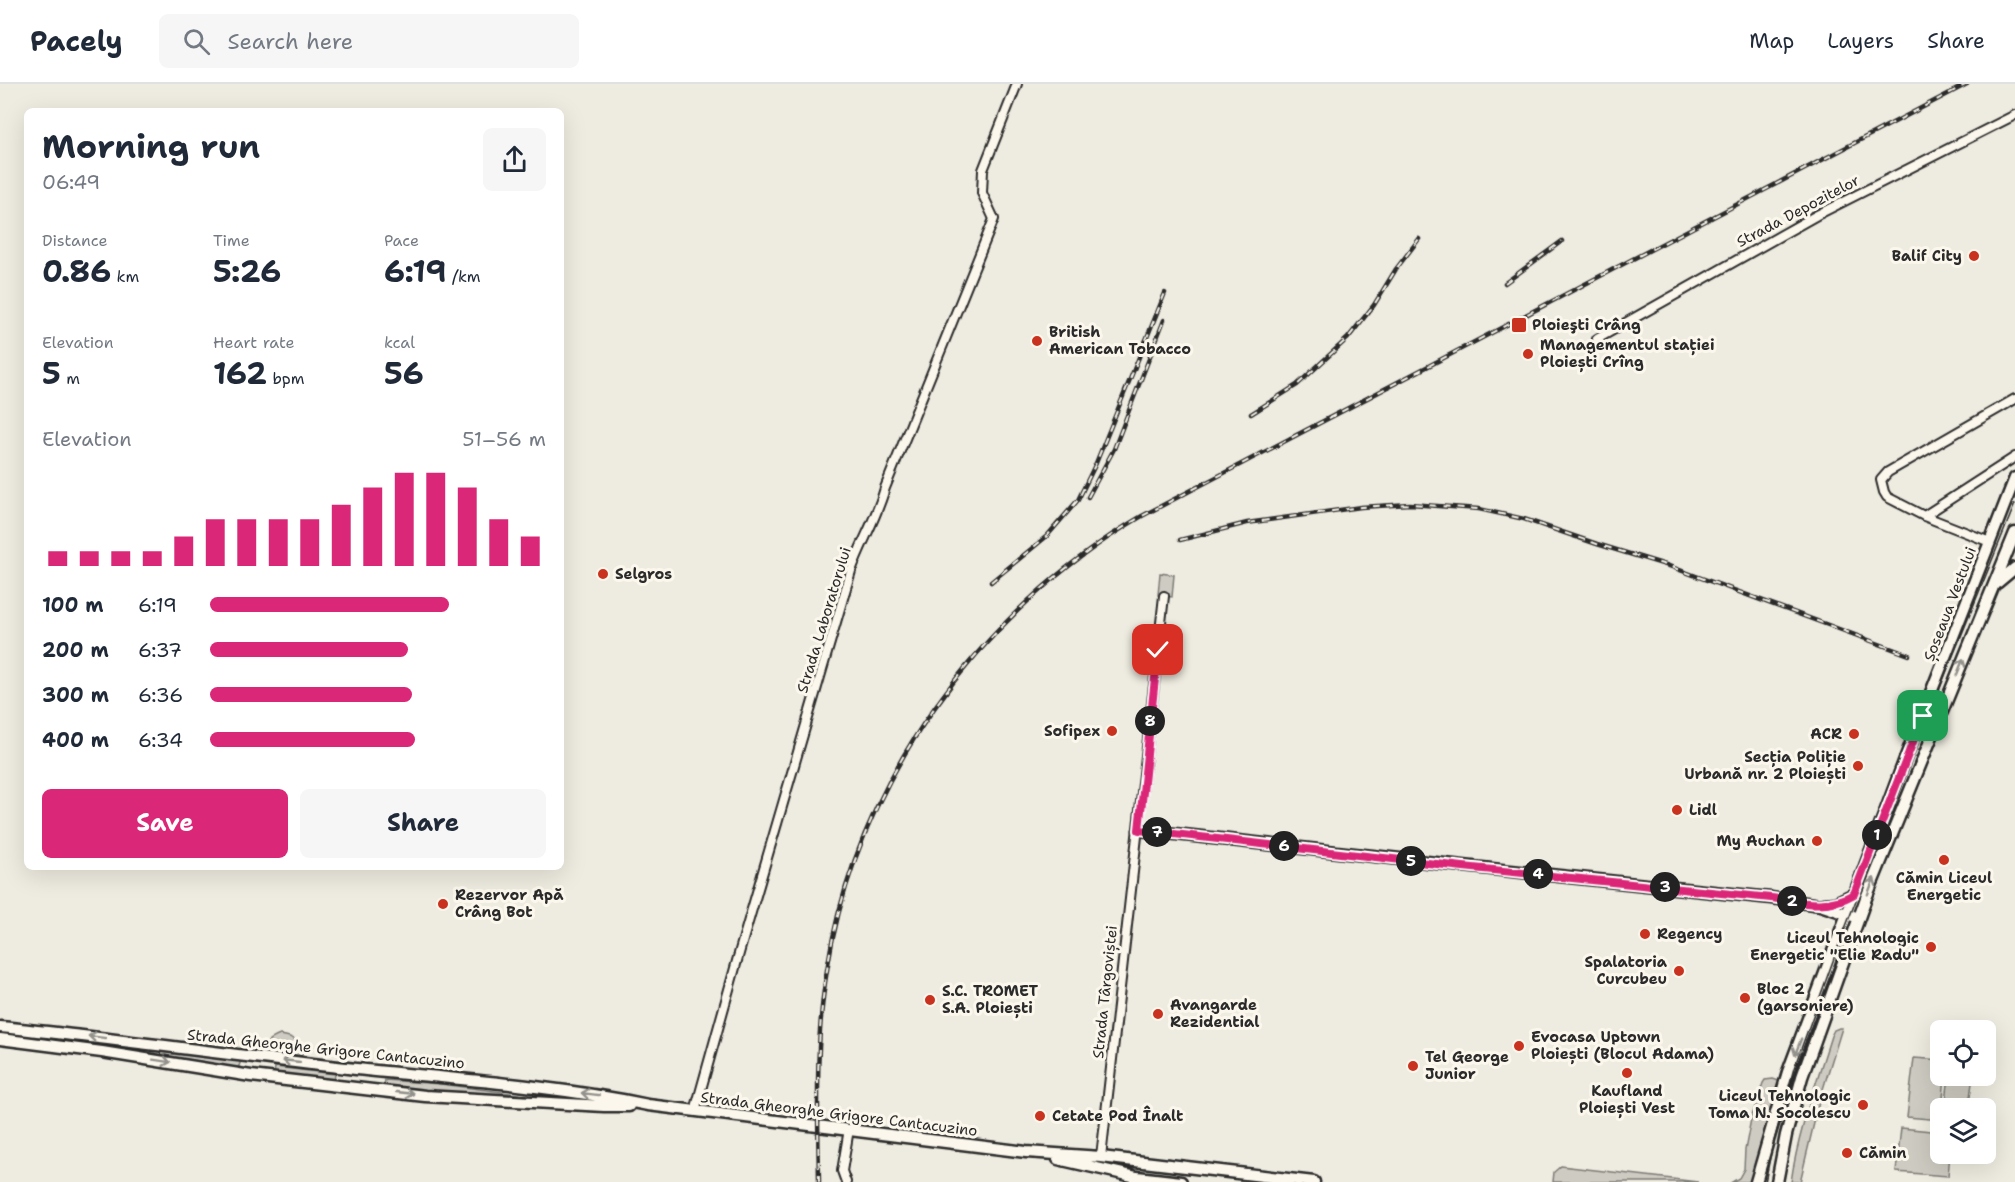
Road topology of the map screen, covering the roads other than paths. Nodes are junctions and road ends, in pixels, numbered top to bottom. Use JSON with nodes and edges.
{"nodes":[{"id":1,"x":1017,"y":84,"type":"edge"},
{"id":2,"x":2015,"y":116,"type":"edge"},
{"id":3,"x":1597,"y":339,"type":"dead end"},
{"id":4,"x":2015,"y":399,"type":"edge"},
{"id":5,"x":2015,"y":457,"type":"edge"},
{"id":6,"x":2015,"y":478,"type":"edge"},
{"id":7,"x":1924,"y":516,"type":"junction"},
{"id":8,"x":2015,"y":533,"type":"edge"},
{"id":9,"x":1990,"y":542,"type":"junction"},
{"id":10,"x":2012,"y":550,"type":"edge"},
{"id":11,"x":2015,"y":568,"type":"edge"},
{"id":12,"x":1992,"y":588,"type":"junction"},
{"id":13,"x":1164,"y":596,"type":"dead end"},
{"id":14,"x":1139,"y":830,"type":"junction"},
{"id":15,"x":1854,"y":894,"type":"junction"},
{"id":16,"x":1820,"y":905,"type":"junction"},
{"id":17,"x":1847,"y":914,"type":"junction"},
{"id":18,"x":1859,"y":918,"type":"junction"},
{"id":19,"x":1841,"y":930,"type":"junction"},
{"id":20,"x":0,"y":1027,"type":"edge"},
{"id":21,"x":0,"y":1039,"type":"edge"},
{"id":22,"x":648,"y":1105,"type":"junction"},
{"id":23,"x":695,"y":1111,"type":"junction"},
{"id":24,"x":849,"y":1129,"type":"junction"},
{"id":25,"x":1026,"y":1152,"type":"junction"},
{"id":26,"x":1101,"y":1157,"type":"junction"},
{"id":27,"x":1148,"y":1163,"type":"junction"},
{"id":28,"x":1100,"y":1169,"type":"junction"},
{"id":29,"x":1146,"y":1180,"type":"edge"},
{"id":30,"x":846,"y":1182,"type":"edge"},
{"id":31,"x":1181,"y":1182,"type":"edge"},
{"id":32,"x":1314,"y":1182,"type":"edge"},
{"id":33,"x":1756,"y":1182,"type":"edge"},
{"id":34,"x":1777,"y":1182,"type":"edge"}],
"edges":[{"from":1,"to":23,"type":"street","name":"Strada Laboratorului"},
{"from":2,"to":3,"type":"street","name":"Strada Depozitelor"},
{"from":4,"to":7,"type":"street"},
{"from":5,"to":7,"type":"street"},
{"from":6,"to":9,"type":"main road","name":"Șoseaua Vestului"},
{"from":7,"to":9,"type":"street"},
{"from":8,"to":10,"type":"main road"},
{"from":9,"to":10,"type":"main road"},
{"from":9,"to":15,"type":"main road","name":"Șoseaua Vestului"},
{"from":10,"to":12,"type":"main road"},
{"from":11,"to":12,"type":"main road"},
{"from":18,"to":12,"type":"main road","one_way":true},
{"from":13,"to":14,"type":"street","name":"Strada Târgoviștei"},
{"from":14,"to":16,"type":"main road"},
{"from":14,"to":26,"type":"street","name":"Strada Târgoviștei"},
{"from":15,"to":16,"type":"main road"},
{"from":15,"to":17,"type":"main road","name":"Șoseaua Vestului"},
{"from":16,"to":17,"type":"main road"},
{"from":16,"to":19,"type":"main road"},
{"from":17,"to":18,"type":"main road"},
{"from":17,"to":19,"type":"main road","name":"Șoseaua Vestului"},
{"from":18,"to":34,"type":"main road"},
{"from":19,"to":33,"type":"main road","name":"Șoseaua Vestului","one_way":true},
{"from":22,"to":20,"type":"main road","name":"Strada Gheorghe Grigore Cantacuzino","one_way":true},
{"from":21,"to":22,"type":"main road","name":"Strada Gheorghe Grigore Cantacuzino","one_way":true},
{"from":22,"to":23,"type":"main road","name":"Strada Gheorghe Grigore Cantacuzino"},
{"from":23,"to":24,"type":"main road","name":"Strada Gheorghe Grigore Cantacuzino"},
{"from":24,"to":25,"type":"main road","name":"Strada Gheorghe Grigore Cantacuzino"},
{"from":24,"to":30,"type":"street"},
{"from":25,"to":26,"type":"main road","name":"Strada Gheorghe Grigore Cantacuzino"},
{"from":25,"to":28,"type":"main road","name":"Strada Gheorghe Grigore Cantacuzino"},
{"from":26,"to":27,"type":"main road","name":"Strada Gheorghe Grigore Cantacuzino"},
{"from":26,"to":28,"type":"main road"},
{"from":27,"to":29,"type":"street"},
{"from":27,"to":32,"type":"main road","name":"Strada Gheorghe Grigore Cantacuzino"},
{"from":28,"to":29,"type":"main road","name":"Strada Gheorghe Grigore Cantacuzino"},
{"from":29,"to":31,"type":"main road","name":"Strada Gheorghe Grigore Cantacuzino"}]}
